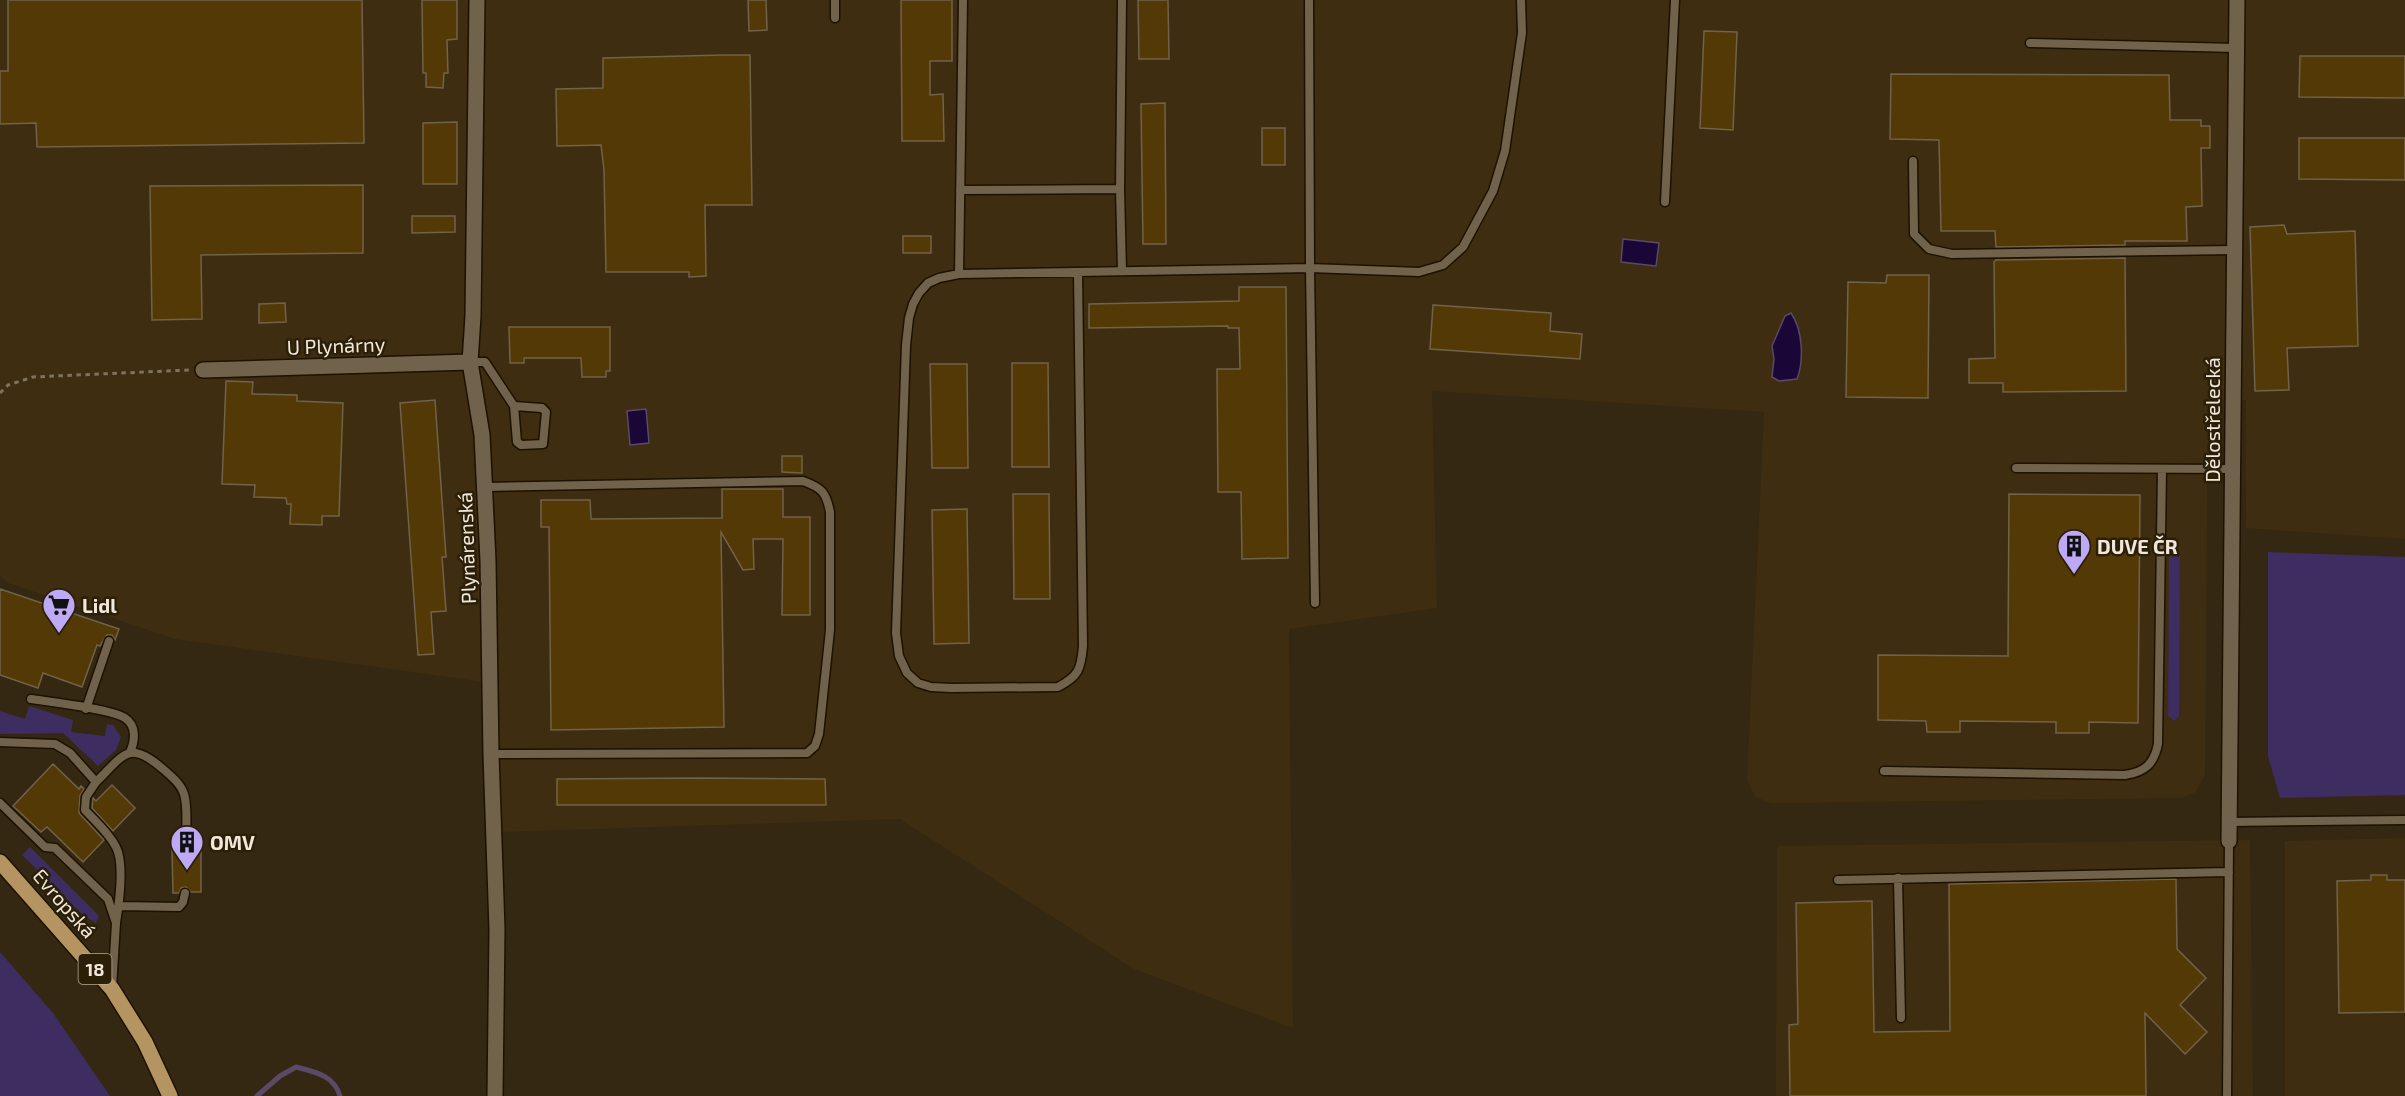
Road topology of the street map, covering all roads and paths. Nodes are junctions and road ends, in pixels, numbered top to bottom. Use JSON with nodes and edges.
{"nodes":[{"id":1,"x":477,"y":0,"type":"edge"},
{"id":2,"x":834,"y":0,"type":"edge"},
{"id":3,"x":963,"y":0,"type":"edge"},
{"id":4,"x":1122,"y":0,"type":"edge"},
{"id":5,"x":1310,"y":0,"type":"edge"},
{"id":6,"x":1521,"y":0,"type":"edge"},
{"id":7,"x":1675,"y":0,"type":"edge"},
{"id":8,"x":2237,"y":0,"type":"edge"},
{"id":9,"x":834,"y":18,"type":"dead end"},
{"id":10,"x":2030,"y":43,"type":"dead end"},
{"id":11,"x":2236,"y":48,"type":"junction"},
{"id":12,"x":1913,"y":161,"type":"dead end"},
{"id":13,"x":1120,"y":189,"type":"junction"},
{"id":14,"x":960,"y":190,"type":"junction"},
{"id":15,"x":1665,"y":202,"type":"dead end"},
{"id":16,"x":2234,"y":250,"type":"junction"},
{"id":17,"x":1311,"y":268,"type":"junction"},
{"id":18,"x":1122,"y":271,"type":"junction"},
{"id":19,"x":1078,"y":272,"type":"junction"},
{"id":20,"x":958,"y":274,"type":"junction"},
{"id":21,"x":470,"y":362,"type":"junction"},
{"id":22,"x":203,"y":370,"type":"joint"},
{"id":23,"x":0,"y":393,"type":"edge"},
{"id":24,"x":514,"y":406,"type":"junction"},
{"id":25,"x":2016,"y":468,"type":"dead end"},
{"id":26,"x":2163,"y":469,"type":"junction"},
{"id":27,"x":2233,"y":469,"type":"junction"},
{"id":28,"x":485,"y":487,"type":"junction"},
{"id":29,"x":1315,"y":603,"type":"dead end"},
{"id":30,"x":109,"y":641,"type":"dead end"},
{"id":31,"x":31,"y":699,"type":"dead end"},
{"id":32,"x":86,"y":709,"type":"junction"},
{"id":33,"x":0,"y":742,"type":"edge"},
{"id":34,"x":130,"y":752,"type":"junction"},
{"id":35,"x":491,"y":754,"type":"junction"},
{"id":36,"x":1884,"y":771,"type":"dead end"},
{"id":37,"x":96,"y":782,"type":"junction"},
{"id":38,"x":0,"y":803,"type":"edge"},
{"id":39,"x":2405,"y":820,"type":"edge"},
{"id":40,"x":2230,"y":822,"type":"junction"},
{"id":41,"x":2229,"y":841,"type":"joint"},
{"id":42,"x":186,"y":850,"type":"dead end"},
{"id":43,"x":0,"y":862,"type":"edge"},
{"id":44,"x":2229,"y":872,"type":"junction"},
{"id":45,"x":1899,"y":878,"type":"junction"},
{"id":46,"x":1838,"y":880,"type":"dead end"},
{"id":47,"x":185,"y":893,"type":"dead end"},
{"id":48,"x":119,"y":906,"type":"junction"},
{"id":49,"x":116,"y":923,"type":"junction"},
{"id":50,"x":112,"y":989,"type":"junction"},
{"id":51,"x":1901,"y":1018,"type":"dead end"},
{"id":52,"x":169,"y":1093,"type":"edge"},
{"id":53,"x":495,"y":1096,"type":"edge"},
{"id":54,"x":2227,"y":1096,"type":"edge"}],
"edges":[{"from":1,"to":21,"type":"street","name":"Plynárenská"},
{"from":2,"to":9,"type":"lane"},
{"from":3,"to":14,"type":"lane"},
{"from":4,"to":13,"type":"lane"},
{"from":5,"to":17,"type":"lane"},
{"from":6,"to":17,"type":"lane"},
{"from":7,"to":15,"type":"lane"},
{"from":8,"to":11,"type":"street","name":"Dělostřelecká"},
{"from":10,"to":11,"type":"lane"},
{"from":11,"to":16,"type":"street","name":"Dělostřelecká"},
{"from":12,"to":16,"type":"lane"},
{"from":13,"to":14,"type":"lane"},
{"from":13,"to":18,"type":"lane"},
{"from":14,"to":20,"type":"lane"},
{"from":16,"to":27,"type":"street","name":"Dělostřelecká"},
{"from":17,"to":18,"type":"lane"},
{"from":17,"to":29,"type":"lane"},
{"from":18,"to":19,"type":"lane"},
{"from":19,"to":20,"type":"lane"},
{"from":19,"to":20,"type":"lane"},
{"from":21,"to":22,"type":"street","name":"U Plynárny"},
{"from":21,"to":24,"type":"lane"},
{"from":21,"to":28,"type":"street","name":"Plynárenská"},
{"from":22,"to":23,"type":"path"},
{"from":24,"to":24,"type":"lane"},
{"from":25,"to":26,"type":"lane"},
{"from":26,"to":27,"type":"lane"},
{"from":26,"to":36,"type":"lane"},
{"from":27,"to":40,"type":"street","name":"Dělostřelecká"},
{"from":28,"to":35,"type":"street","name":"Plynárenská"},
{"from":28,"to":35,"type":"lane"},
{"from":30,"to":32,"type":"lane"},
{"from":31,"to":32,"type":"lane"},
{"from":32,"to":34,"type":"lane"},
{"from":33,"to":37,"type":"lane"},
{"from":34,"to":37,"type":"lane"},
{"from":34,"to":42,"type":"lane"},
{"from":35,"to":53,"type":"street","name":"Plynárenská"},
{"from":37,"to":48,"type":"lane"},
{"from":38,"to":49,"type":"lane"},
{"from":39,"to":40,"type":"lane"},
{"from":40,"to":41,"type":"street","name":"Dělostřelecká"},
{"from":41,"to":44,"type":"lane"},
{"from":43,"to":50,"type":"main road","name":"Evropská","number":"18"},
{"from":44,"to":45,"type":"lane"},
{"from":44,"to":54,"type":"lane"},
{"from":45,"to":46,"type":"lane"},
{"from":45,"to":51,"type":"lane"},
{"from":47,"to":48,"type":"lane"},
{"from":48,"to":49,"type":"lane"},
{"from":49,"to":50,"type":"lane"},
{"from":50,"to":52,"type":"main road","name":"Evropská","number":"18"}]}
